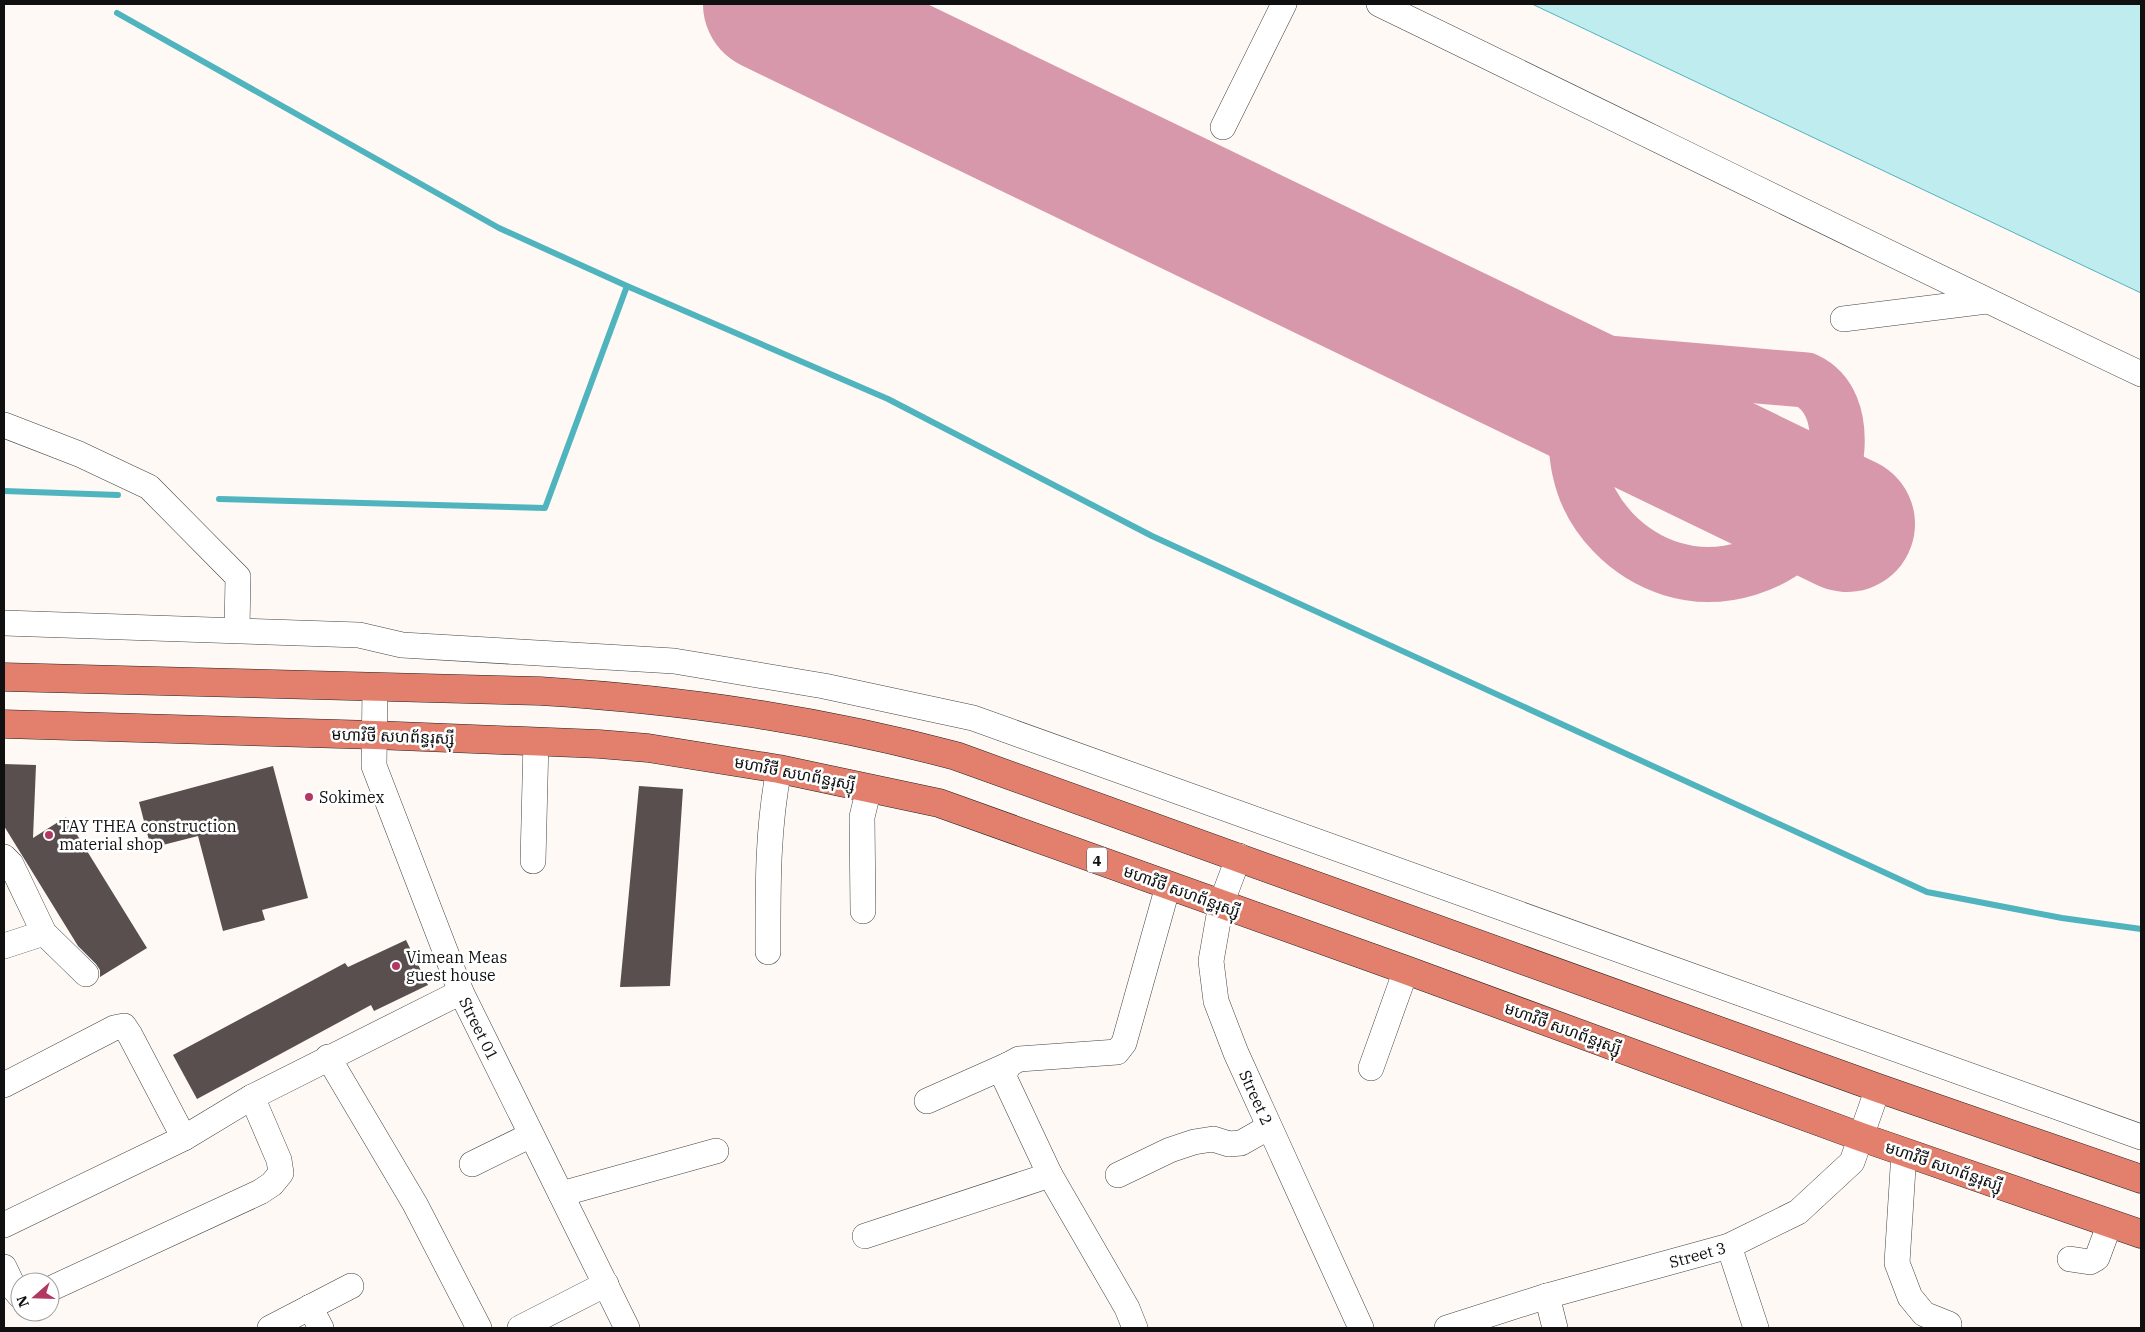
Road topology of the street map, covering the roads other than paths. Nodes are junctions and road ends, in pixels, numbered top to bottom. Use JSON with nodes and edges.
{"nodes":[{"id":1,"x":1284,"y":4,"type":"edge"},
{"id":2,"x":1379,"y":4,"type":"edge"},
{"id":3,"x":1223,"y":127,"type":"dead end"},
{"id":4,"x":1987,"y":301,"type":"junction"},
{"id":5,"x":1842,"y":319,"type":"dead end"},
{"id":6,"x":2141,"y":374,"type":"edge"},
{"id":7,"x":4,"y":425,"type":"edge"},
{"id":8,"x":4,"y":623,"type":"edge"},
{"id":9,"x":236,"y":630,"type":"junction"},
{"id":10,"x":4,"y":677,"type":"edge"},
{"id":11,"x":375,"y":687,"type":"junction"},
{"id":12,"x":4,"y":724,"type":"edge"},
{"id":13,"x":374,"y":735,"type":"junction"},
{"id":14,"x":536,"y":741,"type":"junction"},
{"id":15,"x":779,"y":769,"type":"junction"},
{"id":16,"x":869,"y":788,"type":"junction"},
{"id":17,"x":1239,"y":856,"type":"junction"},
{"id":18,"x":4,"y":857,"type":"edge"},
{"id":19,"x":533,"y":861,"type":"dead end"},
{"id":20,"x":1168,"y":886,"type":"junction"},
{"id":21,"x":1221,"y":904,"type":"junction"},
{"id":22,"x":863,"y":912,"type":"dead end"},
{"id":23,"x":44,"y":932,"type":"junction"},
{"id":24,"x":4,"y":946,"type":"edge"},
{"id":25,"x":768,"y":952,"type":"dead end"},
{"id":26,"x":1406,"y":970,"type":"junction"},
{"id":27,"x":86,"y":974,"type":"dead end"},
{"id":28,"x":460,"y":992,"type":"junction"},
{"id":29,"x":328,"y":1058,"type":"junction"},
{"id":30,"x":1008,"y":1066,"type":"junction"},
{"id":31,"x":1371,"y":1068,"type":"dead end"},
{"id":32,"x":4,"y":1085,"type":"edge"},
{"id":33,"x":1878,"y":1088,"type":"junction"},
{"id":34,"x":252,"y":1097,"type":"junction"},
{"id":35,"x":928,"y":1101,"type":"dead end"},
{"id":36,"x":1269,"y":1127,"type":"junction"},
{"id":37,"x":532,"y":1135,"type":"junction"},
{"id":38,"x":2141,"y":1137,"type":"edge"},
{"id":39,"x":184,"y":1138,"type":"junction"},
{"id":40,"x":1861,"y":1138,"type":"junction"},
{"id":41,"x":716,"y":1151,"type":"dead end"},
{"id":42,"x":1904,"y":1152,"type":"junction"},
{"id":43,"x":472,"y":1164,"type":"dead end"},
{"id":44,"x":1050,"y":1175,"type":"junction"},
{"id":45,"x":1118,"y":1175,"type":"dead end"},
{"id":46,"x":2141,"y":1179,"type":"edge"},
{"id":47,"x":561,"y":1194,"type":"junction"},
{"id":48,"x":2110,"y":1223,"type":"junction"},
{"id":49,"x":4,"y":1225,"type":"edge"},
{"id":50,"x":2141,"y":1234,"type":"edge"},
{"id":51,"x":865,"y":1236,"type":"dead end"},
{"id":52,"x":1729,"y":1246,"type":"junction"},
{"id":53,"x":2070,"y":1259,"type":"dead end"},
{"id":54,"x":4,"y":1267,"type":"edge"},
{"id":55,"x":10,"y":1280,"type":"edge"},
{"id":56,"x":60,"y":1284,"type":"edge"},
{"id":57,"x":606,"y":1284,"type":"junction"},
{"id":58,"x":351,"y":1286,"type":"dead end"},
{"id":59,"x":1547,"y":1296,"type":"junction"},
{"id":60,"x":316,"y":1318,"type":"edge"},
{"id":61,"x":1949,"y":1324,"type":"dead end"},
{"id":62,"x":270,"y":1328,"type":"edge"},
{"id":63,"x":479,"y":1328,"type":"edge"},
{"id":64,"x":520,"y":1328,"type":"edge"},
{"id":65,"x":627,"y":1328,"type":"edge"},
{"id":66,"x":1134,"y":1328,"type":"edge"},
{"id":67,"x":1362,"y":1328,"type":"edge"},
{"id":68,"x":1447,"y":1328,"type":"edge"},
{"id":69,"x":1555,"y":1328,"type":"edge"},
{"id":70,"x":1756,"y":1328,"type":"edge"}],
"edges":[{"from":1,"to":3,"type":"street"},
{"from":2,"to":4,"type":"street"},
{"from":4,"to":5,"type":"street"},
{"from":4,"to":6,"type":"street"},
{"from":7,"to":9,"type":"street"},
{"from":8,"to":9,"type":"street"},
{"from":9,"to":38,"type":"street"},
{"from":10,"to":11,"type":"highway"},
{"from":11,"to":13,"type":"street","name":"Street 01"},
{"from":11,"to":17,"type":"highway"},
{"from":12,"to":13,"type":"highway","name":"មហាវិថី សហព័ន្ធរុស្ស៊ី","number":"4"},
{"from":13,"to":14,"type":"highway","name":"មហាវិថី សហព័ន្ធរុស្ស៊ី","number":"4"},
{"from":13,"to":28,"type":"street","name":"Street 01"},
{"from":14,"to":15,"type":"highway","name":"មហាវិថី សហព័ន្ធរុស្ស៊ី","number":"4"},
{"from":14,"to":19,"type":"street"},
{"from":15,"to":16,"type":"highway","name":"មហាវិថី សហព័ន្ធរុស្ស៊ី","number":"4"},
{"from":15,"to":25,"type":"street"},
{"from":16,"to":20,"type":"highway","name":"មហាវិថី សហព័ន្ធរុស្ស៊ី","number":"4"},
{"from":16,"to":22,"type":"street"},
{"from":17,"to":21,"type":"street","name":"Street 2"},
{"from":17,"to":33,"type":"highway"},
{"from":18,"to":23,"type":"street"},
{"from":20,"to":21,"type":"highway","name":"មហាវិថី សហព័ន្ធរុស្ស៊ី","number":"4"},
{"from":20,"to":30,"type":"street"},
{"from":21,"to":26,"type":"highway","name":"មហាវិថី សហព័ន្ធរុស្ស៊ី","number":"4"},
{"from":21,"to":36,"type":"street","name":"Street 2"},
{"from":23,"to":24,"type":"street"},
{"from":23,"to":27,"type":"street"},
{"from":26,"to":31,"type":"street"},
{"from":26,"to":40,"type":"highway","name":"មហាវិថី សហព័ន្ធរុស្ស៊ី","number":"4"},
{"from":28,"to":29,"type":"street"},
{"from":28,"to":37,"type":"street","name":"Street 01"},
{"from":29,"to":34,"type":"street"},
{"from":29,"to":63,"type":"street"},
{"from":30,"to":35,"type":"street"},
{"from":30,"to":44,"type":"street"},
{"from":32,"to":39,"type":"street"},
{"from":33,"to":40,"type":"street","name":"Street 3"},
{"from":33,"to":46,"type":"highway"},
{"from":34,"to":39,"type":"street"},
{"from":34,"to":56,"type":"street"},
{"from":36,"to":45,"type":"street"},
{"from":36,"to":67,"type":"street","name":"Street 2"},
{"from":37,"to":43,"type":"street"},
{"from":37,"to":47,"type":"street","name":"Street 01"},
{"from":39,"to":49,"type":"street"},
{"from":40,"to":42,"type":"highway","name":"មហាវិថី សហព័ន្ធរុស្ស៊ី","number":"4"},
{"from":40,"to":52,"type":"street","name":"Street 3"},
{"from":41,"to":47,"type":"street"},
{"from":42,"to":48,"type":"highway","name":"មហាវិថី សហព័ន្ធរុស្ស៊ី","number":"4"},
{"from":42,"to":61,"type":"street"},
{"from":44,"to":51,"type":"street"},
{"from":44,"to":66,"type":"street"},
{"from":47,"to":57,"type":"street","name":"Street 01"},
{"from":48,"to":50,"type":"highway","name":"មហាវិថី សហព័ន្ធរុស្ស៊ី","number":"4"},
{"from":48,"to":53,"type":"street"},
{"from":52,"to":59,"type":"street","name":"Street 3"},
{"from":52,"to":70,"type":"street"},
{"from":54,"to":55,"type":"street"},
{"from":57,"to":64,"type":"street"},
{"from":57,"to":65,"type":"street","name":"Street 01"},
{"from":58,"to":60,"type":"street"},
{"from":59,"to":68,"type":"street","name":"Street 3"},
{"from":59,"to":69,"type":"street"},
{"from":60,"to":62,"type":"street"}]}
